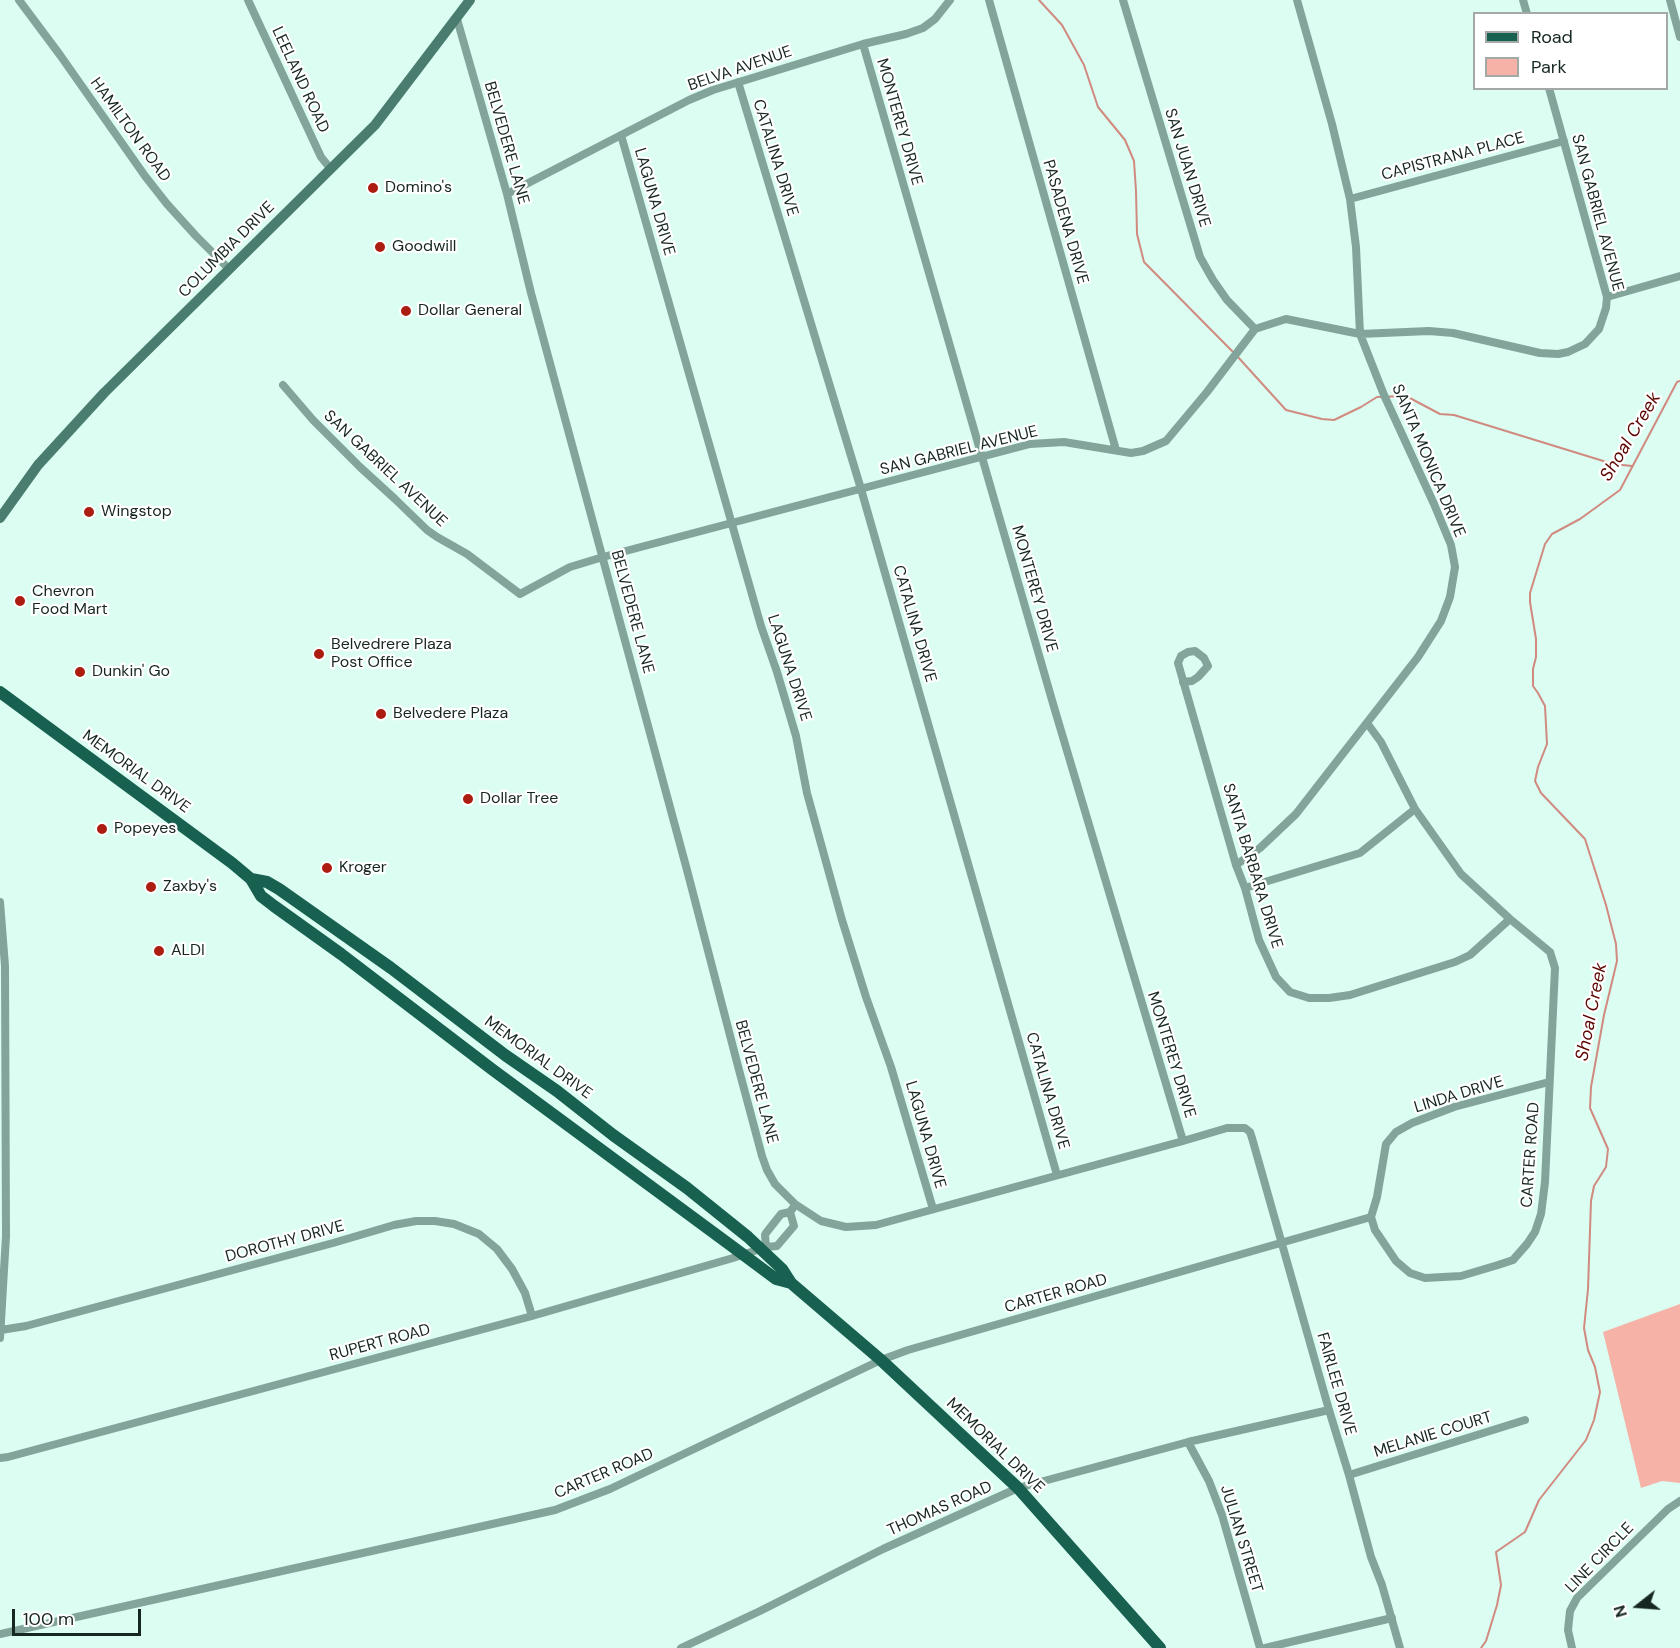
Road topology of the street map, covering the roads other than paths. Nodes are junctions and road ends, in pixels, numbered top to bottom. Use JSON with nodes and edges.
{"nodes":[{"id":1,"x":19,"y":0,"type":"edge"},
{"id":2,"x":248,"y":0,"type":"edge"},
{"id":3,"x":470,"y":0,"type":"edge"},
{"id":4,"x":950,"y":0,"type":"edge"},
{"id":5,"x":989,"y":0,"type":"edge"},
{"id":6,"x":1124,"y":0,"type":"edge"},
{"id":7,"x":1298,"y":0,"type":"edge"},
{"id":8,"x":1670,"y":0,"type":"edge"},
{"id":9,"x":457,"y":19,"type":"junction"},
{"id":10,"x":1680,"y":37,"type":"edge"},
{"id":11,"x":863,"y":44,"type":"junction"},
{"id":12,"x":738,"y":82,"type":"junction"},
{"id":13,"x":1550,"y":90,"type":"edge"},
{"id":14,"x":621,"y":135,"type":"junction"},
{"id":15,"x":1563,"y":141,"type":"junction"},
{"id":16,"x":330,"y":168,"type":"junction"},
{"id":17,"x":507,"y":194,"type":"junction"},
{"id":18,"x":1350,"y":199,"type":"junction"},
{"id":19,"x":229,"y":268,"type":"junction"},
{"id":20,"x":1680,"y":276,"type":"edge"},
{"id":21,"x":1607,"y":297,"type":"junction"},
{"id":22,"x":1255,"y":329,"type":"junction"},
{"id":23,"x":1359,"y":334,"type":"junction"},
{"id":24,"x":283,"y":385,"type":"dead end"},
{"id":25,"x":1116,"y":450,"type":"junction"},
{"id":26,"x":982,"y":458,"type":"junction"},
{"id":27,"x":861,"y":489,"type":"junction"},
{"id":28,"x":0,"y":518,"type":"edge"},
{"id":29,"x":732,"y":523,"type":"junction"},
{"id":30,"x":603,"y":557,"type":"junction"},
{"id":31,"x":1183,"y":682,"type":"dead end"},
{"id":32,"x":0,"y":692,"type":"edge"},
{"id":33,"x":1367,"y":723,"type":"junction"},
{"id":34,"x":1415,"y":809,"type":"junction"},
{"id":35,"x":1236,"y":864,"type":"junction"},
{"id":36,"x":251,"y":879,"type":"junction"},
{"id":37,"x":1245,"y":888,"type":"junction"},
{"id":38,"x":0,"y":902,"type":"edge"},
{"id":39,"x":1510,"y":919,"type":"junction"},
{"id":40,"x":1550,"y":1082,"type":"junction"},
{"id":41,"x":1183,"y":1142,"type":"junction"},
{"id":42,"x":1057,"y":1175,"type":"junction"},
{"id":43,"x":795,"y":1204,"type":"junction"},
{"id":44,"x":933,"y":1209,"type":"junction"},
{"id":45,"x":790,"y":1212,"type":"junction"},
{"id":46,"x":1371,"y":1217,"type":"junction"},
{"id":47,"x":1282,"y":1244,"type":"junction"},
{"id":48,"x":763,"y":1248,"type":"junction"},
{"id":49,"x":744,"y":1255,"type":"junction"},
{"id":50,"x":791,"y":1283,"type":"junction"},
{"id":51,"x":532,"y":1316,"type":"junction"},
{"id":52,"x":1,"y":1334,"type":"edge"},
{"id":53,"x":881,"y":1360,"type":"junction"},
{"id":54,"x":1329,"y":1410,"type":"junction"},
{"id":55,"x":1525,"y":1420,"type":"dead end"},
{"id":56,"x":1188,"y":1442,"type":"junction"},
{"id":57,"x":0,"y":1458,"type":"edge"},
{"id":58,"x":1349,"y":1474,"type":"junction"},
{"id":59,"x":1018,"y":1488,"type":"junction"},
{"id":60,"x":1680,"y":1501,"type":"edge"},
{"id":61,"x":1392,"y":1618,"type":"junction"},
{"id":62,"x":0,"y":1634,"type":"edge"},
{"id":63,"x":681,"y":1648,"type":"edge"},
{"id":64,"x":1160,"y":1648,"type":"edge"},
{"id":65,"x":1260,"y":1648,"type":"edge"},
{"id":66,"x":1265,"y":1648,"type":"edge"},
{"id":67,"x":1400,"y":1648,"type":"edge"},
{"id":68,"x":1572,"y":1648,"type":"edge"}],
"edges":[{"from":1,"to":19,"type":"street","name":"HAMILTON ROAD"},
{"from":2,"to":16,"type":"street","name":"LEELAND ROAD"},
{"from":3,"to":9,"type":"main road","name":"COLUMBIA DRIVE"},
{"from":4,"to":11,"type":"street","name":"BELVA AVENUE"},
{"from":5,"to":25,"type":"street","name":"PASADENA DRIVE"},
{"from":6,"to":22,"type":"street","name":"SAN JUAN DRIVE"},
{"from":7,"to":18,"type":"street","name":"SANTA MONICA DRIVE"},
{"from":8,"to":10,"type":"street"},
{"from":9,"to":16,"type":"main road","name":"COLUMBIA DRIVE"},
{"from":9,"to":17,"type":"street","name":"BELVEDERE LANE"},
{"from":11,"to":12,"type":"street","name":"BELVA AVENUE"},
{"from":11,"to":26,"type":"street","name":"MONTEREY DRIVE"},
{"from":12,"to":14,"type":"street","name":"BELVA AVENUE"},
{"from":12,"to":27,"type":"street","name":"CATALINA DRIVE"},
{"from":13,"to":15,"type":"street","name":"SAN GABRIEL AVENUE"},
{"from":14,"to":17,"type":"street","name":"BELVA AVENUE"},
{"from":14,"to":29,"type":"street","name":"LAGUNA DRIVE"},
{"from":15,"to":18,"type":"street","name":"CAPISTRANA PLACE"},
{"from":15,"to":21,"type":"street","name":"SAN GABRIEL AVENUE"},
{"from":16,"to":19,"type":"main road","name":"COLUMBIA DRIVE"},
{"from":17,"to":30,"type":"street","name":"BELVEDERE LANE"},
{"from":18,"to":23,"type":"street","name":"SANTA MONICA DRIVE"},
{"from":19,"to":28,"type":"main road","name":"COLUMBIA DRIVE"},
{"from":20,"to":21,"type":"street"},
{"from":21,"to":23,"type":"street","name":"SAN GABRIEL AVENUE"},
{"from":22,"to":23,"type":"street","name":"SAN GABRIEL AVENUE"},
{"from":22,"to":25,"type":"street","name":"SAN GABRIEL AVENUE"},
{"from":23,"to":33,"type":"street","name":"SANTA MONICA DRIVE"},
{"from":24,"to":30,"type":"street","name":"SAN GABRIEL AVENUE"},
{"from":25,"to":26,"type":"street","name":"SAN GABRIEL AVENUE"},
{"from":26,"to":27,"type":"street","name":"SAN GABRIEL AVENUE"},
{"from":26,"to":41,"type":"street","name":"MONTEREY DRIVE"},
{"from":27,"to":29,"type":"street","name":"SAN GABRIEL AVENUE"},
{"from":27,"to":42,"type":"street","name":"CATALINA DRIVE"},
{"from":29,"to":30,"type":"street","name":"SAN GABRIEL AVENUE"},
{"from":29,"to":44,"type":"street","name":"LAGUNA DRIVE"},
{"from":30,"to":43,"type":"street","name":"BELVEDERE LANE"},
{"from":31,"to":35,"type":"street","name":"SANTA BARBARA DRIVE"},
{"from":32,"to":36,"type":"main road","name":"MEMORIAL DRIVE"},
{"from":33,"to":34,"type":"street","name":"CARTER ROAD"},
{"from":33,"to":35,"type":"street","name":"SANTA MONICA DRIVE"},
{"from":34,"to":37,"type":"street"},
{"from":34,"to":39,"type":"street","name":"CARTER ROAD"},
{"from":35,"to":37,"type":"street","name":"SANTA BARBARA DRIVE"},
{"from":36,"to":48,"type":"main road","name":"MEMORIAL DRIVE"},
{"from":36,"to":49,"type":"main road","name":"MEMORIAL DRIVE"},
{"from":37,"to":39,"type":"street","name":"SANTA BARBARA DRIVE"},
{"from":38,"to":52,"type":"street"},
{"from":39,"to":40,"type":"street","name":"CARTER ROAD"},
{"from":40,"to":46,"type":"street","name":"LINDA DRIVE"},
{"from":40,"to":46,"type":"street","name":"CARTER ROAD"},
{"from":41,"to":42,"type":"street"},
{"from":41,"to":47,"type":"street","name":"FAIRLEE DRIVE"},
{"from":42,"to":44,"type":"street"},
{"from":43,"to":44,"type":"street"},
{"from":43,"to":45,"type":"street","name":"RUPERT ROAD"},
{"from":45,"to":48,"type":"street","name":"RUPERT ROAD"},
{"from":45,"to":48,"type":"street","name":"RUPERT ROAD"},
{"from":46,"to":47,"type":"street","name":"CARTER ROAD"},
{"from":47,"to":53,"type":"street","name":"CARTER ROAD"},
{"from":47,"to":54,"type":"street","name":"FAIRLEE DRIVE"},
{"from":48,"to":49,"type":"street","name":"RUPERT ROAD"},
{"from":48,"to":50,"type":"main road","name":"MEMORIAL DRIVE"},
{"from":49,"to":50,"type":"main road","name":"MEMORIAL DRIVE"},
{"from":49,"to":51,"type":"street","name":"RUPERT ROAD"},
{"from":50,"to":53,"type":"main road","name":"MEMORIAL DRIVE"},
{"from":51,"to":52,"type":"street","name":"DOROTHY DRIVE"},
{"from":51,"to":57,"type":"street","name":"RUPERT ROAD"},
{"from":53,"to":59,"type":"main road","name":"MEMORIAL DRIVE"},
{"from":53,"to":62,"type":"street","name":"CARTER ROAD"},
{"from":54,"to":56,"type":"street","name":"THOMAS ROAD"},
{"from":54,"to":58,"type":"street","name":"FAIRLEE DRIVE"},
{"from":55,"to":58,"type":"street","name":"MELANIE COURT"},
{"from":56,"to":59,"type":"street","name":"THOMAS ROAD"},
{"from":56,"to":65,"type":"street","name":"JULIAN STREET"},
{"from":58,"to":61,"type":"street","name":"FAIRLEE DRIVE"},
{"from":59,"to":63,"type":"street","name":"THOMAS ROAD"},
{"from":59,"to":64,"type":"main road","name":"MEMORIAL DRIVE"},
{"from":60,"to":68,"type":"street","name":"LINE CIRCLE"},
{"from":61,"to":66,"type":"street"},
{"from":61,"to":67,"type":"street","name":"FAIRLEE DRIVE"}]}
